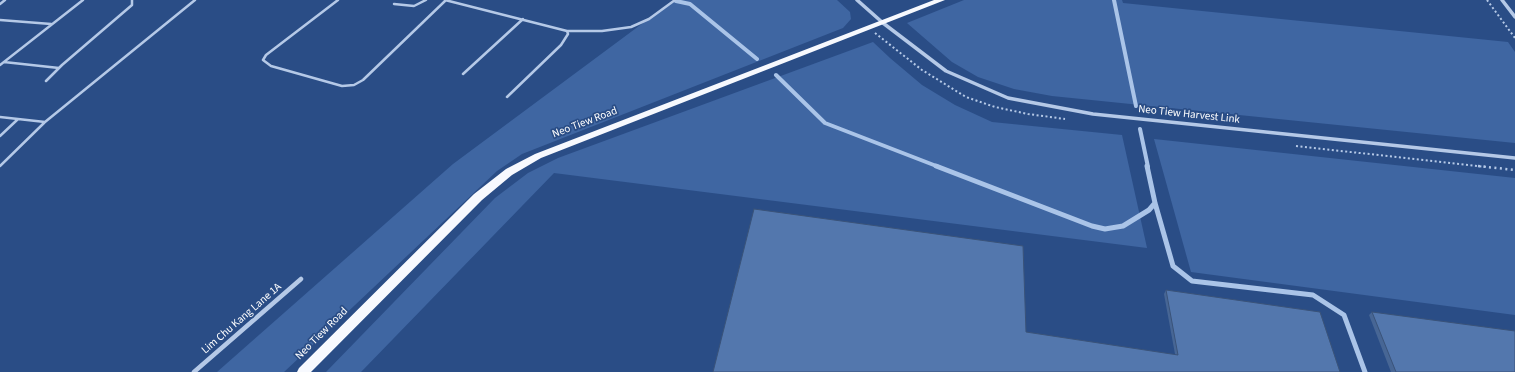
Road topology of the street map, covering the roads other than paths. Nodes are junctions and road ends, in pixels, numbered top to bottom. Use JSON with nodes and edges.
{"nodes":[{"id":1,"x":5,"y":0,"type":"edge"},
{"id":2,"x":83,"y":0,"type":"edge"},
{"id":3,"x":132,"y":0,"type":"edge"},
{"id":4,"x":195,"y":0,"type":"edge"},
{"id":5,"x":338,"y":0,"type":"edge"},
{"id":6,"x":426,"y":0,"type":"edge"},
{"id":7,"x":445,"y":0,"type":"edge"},
{"id":8,"x":464,"y":0,"type":"edge"},
{"id":9,"x":675,"y":0,"type":"edge"},
{"id":10,"x":857,"y":0,"type":"edge"},
{"id":11,"x":941,"y":0,"type":"edge"},
{"id":12,"x":1502,"y":0,"type":"edge"},
{"id":13,"x":0,"y":4,"type":"edge"},
{"id":14,"x":394,"y":4,"type":"dead end"},
{"id":15,"x":460,"y":4,"type":"junction"},
{"id":16,"x":1515,"y":17,"type":"edge"},
{"id":17,"x":523,"y":19,"type":"junction"},
{"id":18,"x":0,"y":20,"type":"edge"},
{"id":19,"x":883,"y":23,"type":"junction"},
{"id":20,"x":51,"y":24,"type":"junction"},
{"id":21,"x":567,"y":31,"type":"junction"},
{"id":22,"x":4,"y":62,"type":"junction"},
{"id":23,"x":0,"y":65,"type":"edge"},
{"id":24,"x":59,"y":68,"type":"junction"},
{"id":25,"x":463,"y":74,"type":"dead end"},
{"id":26,"x":46,"y":81,"type":"dead end"},
{"id":27,"x":507,"y":97,"type":"dead end"},
{"id":28,"x":0,"y":118,"type":"edge"},
{"id":29,"x":17,"y":120,"type":"junction"},
{"id":30,"x":45,"y":122,"type":"junction"},
{"id":31,"x":0,"y":136,"type":"edge"},
{"id":32,"x":1515,"y":158,"type":"edge"},
{"id":33,"x":0,"y":166,"type":"edge"},
{"id":34,"x":301,"y":279,"type":"dead end"},
{"id":35,"x":194,"y":372,"type":"edge"},
{"id":36,"x":303,"y":372,"type":"edge"}],
"edges":[{"from":1,"to":13,"type":"lane"},
{"from":2,"to":20,"type":"lane"},
{"from":3,"to":24,"type":"lane"},
{"from":4,"to":30,"type":"lane"},
{"from":5,"to":7,"type":"lane"},
{"from":6,"to":14,"type":"lane"},
{"from":7,"to":15,"type":"lane"},
{"from":8,"to":15,"type":"lane"},
{"from":9,"to":21,"type":"lane"},
{"from":10,"to":19,"type":"street","name":"Neo Tiew Harvest Link"},
{"from":11,"to":19,"type":"main road","name":"Neo Tiew Road"},
{"from":12,"to":16,"type":"street"},
{"from":15,"to":17,"type":"lane"},
{"from":17,"to":21,"type":"lane"},
{"from":17,"to":25,"type":"lane"},
{"from":18,"to":20,"type":"lane"},
{"from":19,"to":32,"type":"street","name":"Neo Tiew Harvest Link"},
{"from":19,"to":36,"type":"main road","name":"Neo Tiew Road"},
{"from":20,"to":22,"type":"lane"},
{"from":21,"to":27,"type":"lane"},
{"from":22,"to":23,"type":"lane"},
{"from":22,"to":24,"type":"lane"},
{"from":24,"to":26,"type":"lane"},
{"from":28,"to":29,"type":"lane"},
{"from":29,"to":30,"type":"lane"},
{"from":29,"to":31,"type":"lane"},
{"from":30,"to":33,"type":"lane"},
{"from":34,"to":35,"type":"street","name":"Lim Chu Kang Lane 1A"}]}
